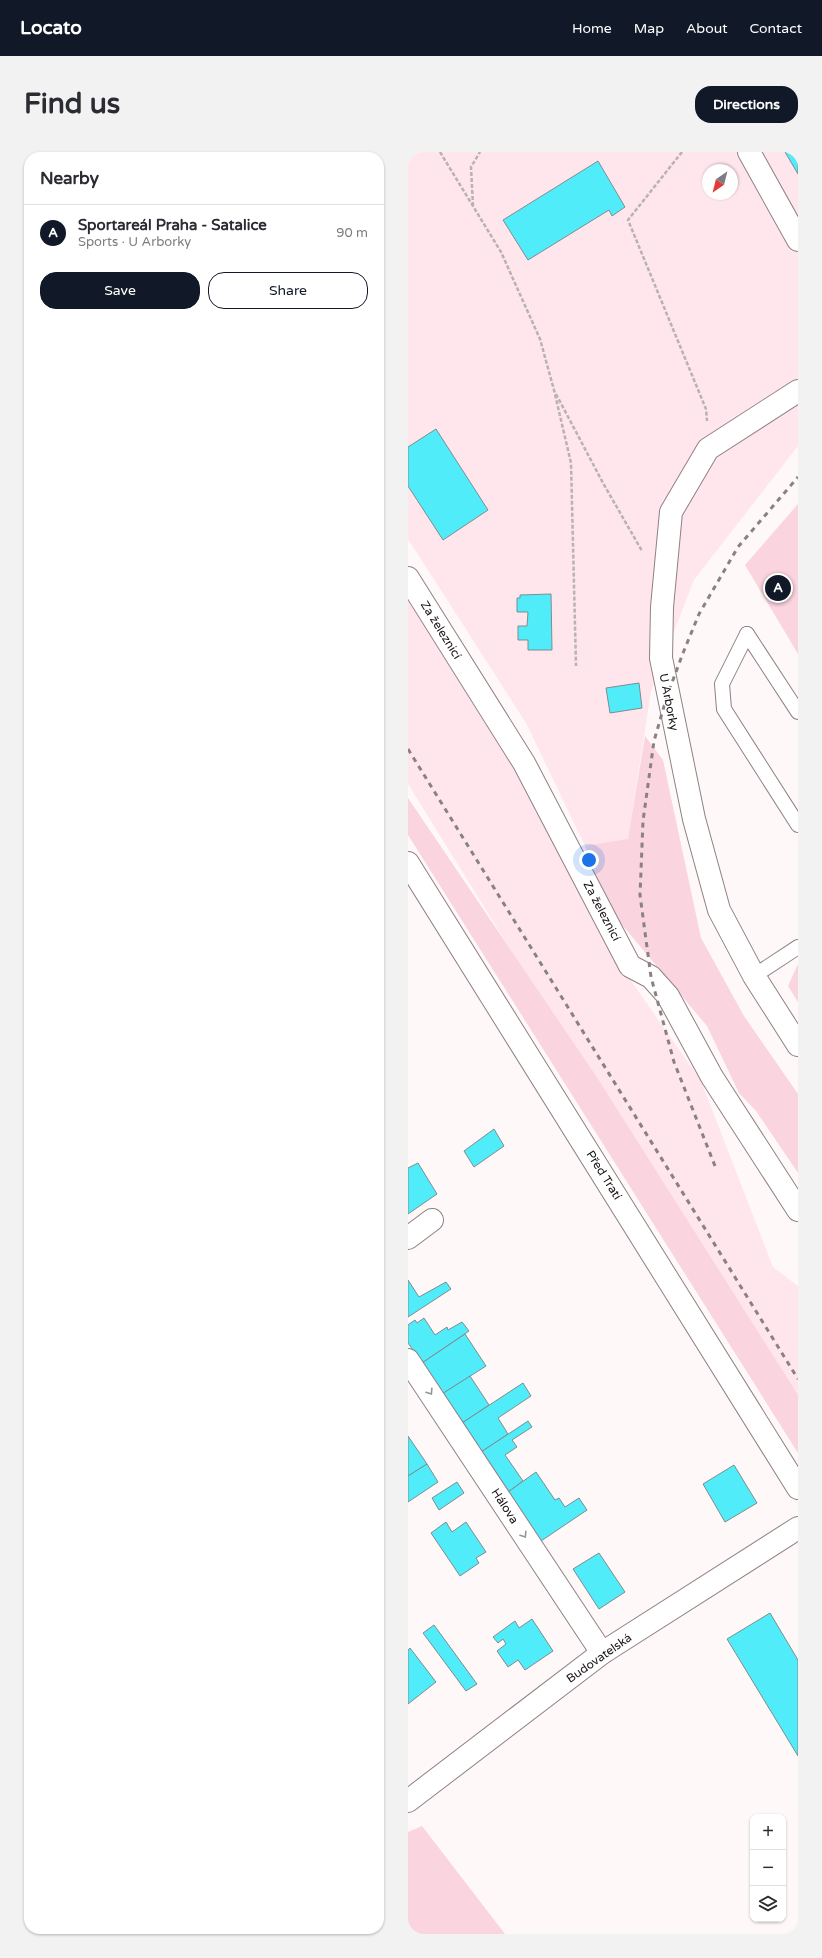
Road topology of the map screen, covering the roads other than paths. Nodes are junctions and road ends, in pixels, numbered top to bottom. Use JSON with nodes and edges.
{"nodes":[{"id":1,"x":749,"y":152,"type":"edge"},
{"id":2,"x":798,"y":240,"type":"edge"},
{"id":3,"x":798,"y":391,"type":"edge"},
{"id":4,"x":408,"y":578,"type":"edge"},
{"id":5,"x":798,"y":712,"type":"edge"},
{"id":6,"x":798,"y":825,"type":"edge"},
{"id":7,"x":408,"y":863,"type":"edge"},
{"id":8,"x":798,"y":947,"type":"edge"},
{"id":9,"x":754,"y":976,"type":"junction"},
{"id":10,"x":798,"y":1046,"type":"edge"},
{"id":11,"x":798,"y":1210,"type":"edge"},
{"id":12,"x":432,"y":1220,"type":"dead end"},
{"id":13,"x":408,"y":1238,"type":"edge"},
{"id":14,"x":408,"y":1360,"type":"edge"},
{"id":15,"x":798,"y":1488,"type":"edge"},
{"id":16,"x":798,"y":1528,"type":"edge"},
{"id":17,"x":602,"y":1653,"type":"junction"},
{"id":18,"x":408,"y":1801,"type":"edge"}],
"edges":[{"from":1,"to":2,"type":"street"},
{"from":3,"to":9,"type":"street","name":"U Arborky"},
{"from":4,"to":11,"type":"street","name":"Za železnicí"},
{"from":5,"to":6,"type":"lane"},
{"from":7,"to":15,"type":"street","name":"Před Tratí"},
{"from":8,"to":9,"type":"lane"},
{"from":9,"to":10,"type":"street","name":"U Arborky"},
{"from":12,"to":13,"type":"street"},
{"from":14,"to":17,"type":"street","name":"Hálova","one_way":true},
{"from":16,"to":17,"type":"street","name":"Budovatelská"},
{"from":17,"to":18,"type":"street","name":"Budovatelská"}]}
